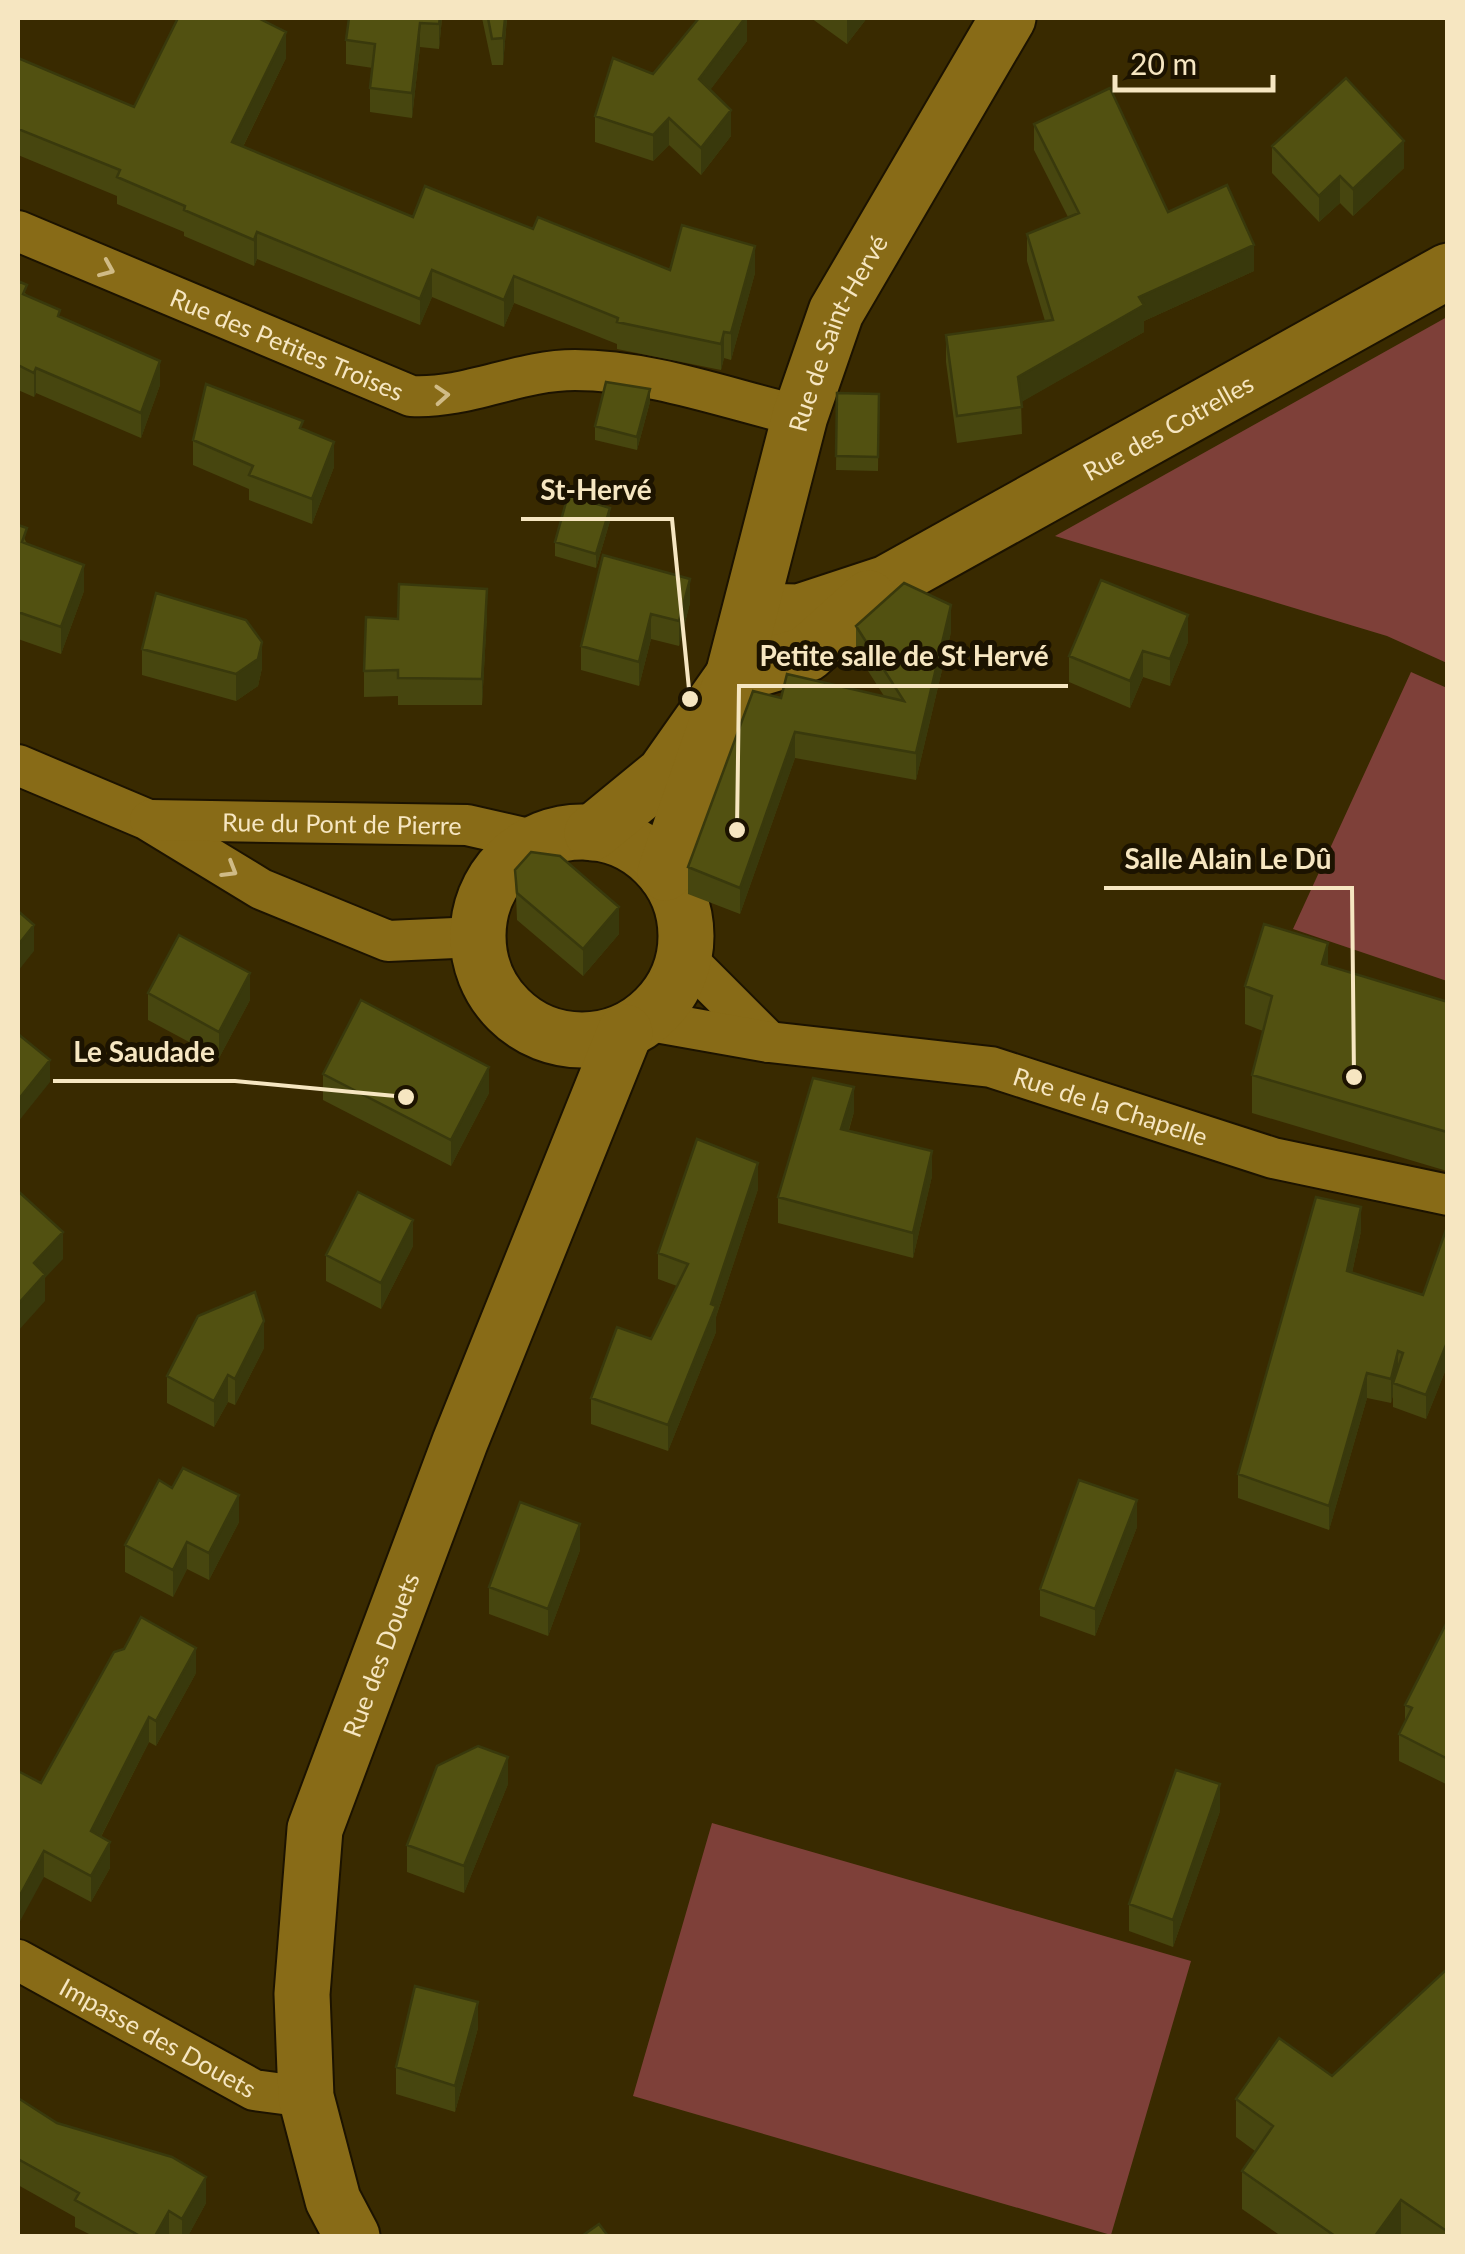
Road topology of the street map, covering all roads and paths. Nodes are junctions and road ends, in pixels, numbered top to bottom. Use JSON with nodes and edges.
{"nodes":[{"id":1,"x":1008,"y":18,"type":"edge"},
{"id":2,"x":18,"y":231,"type":"edge"},
{"id":3,"x":1448,"y":271,"type":"edge"},
{"id":4,"x":800,"y":416,"type":"junction"},
{"id":5,"x":886,"y":583,"type":"junction"},
{"id":6,"x":751,"y":611,"type":"junction"},
{"id":7,"x":733,"y":676,"type":"junction"},
{"id":8,"x":18,"y":765,"type":"edge"},
{"id":9,"x":146,"y":820,"type":"junction"},
{"id":10,"x":592,"y":833,"type":"junction"},
{"id":11,"x":537,"y":841,"type":"junction"},
{"id":12,"x":665,"y":873,"type":"junction"},
{"id":13,"x":477,"y":938,"type":"junction"},
{"id":14,"x":684,"y":957,"type":"junction"},
{"id":15,"x":635,"y":1026,"type":"junction"},
{"id":16,"x":557,"y":1038,"type":"junction"},
{"id":17,"x":769,"y":1042,"type":"junction"},
{"id":18,"x":603,"y":1092,"type":"junction"},
{"id":19,"x":1448,"y":1195,"type":"edge"},
{"id":20,"x":18,"y":1960,"type":"edge"},
{"id":21,"x":306,"y":2097,"type":"junction"},
{"id":22,"x":352,"y":2236,"type":"edge"}],
"edges":[{"from":1,"to":4,"type":"street","name":"Rue de Saint-Hervé"},
{"from":2,"to":4,"type":"street","name":"Rue des Petites Troises","one_way":true},
{"from":3,"to":5,"type":"street","name":"Rue des Cotrelles"},
{"from":4,"to":6,"type":"street","name":"Rue de Saint-Hervé"},
{"from":5,"to":6,"type":"street","name":"Rue des Cotrelles"},
{"from":5,"to":7,"type":"street","name":"Rue des Cotrelles"},
{"from":6,"to":7,"type":"street","name":"Rue de Saint-Hervé"},
{"from":7,"to":10,"type":"street"},
{"from":7,"to":12,"type":"street"},
{"from":8,"to":9,"type":"street","name":"Rue du Pont de Pierre"},
{"from":9,"to":11,"type":"street","name":"Rue du Pont de Pierre"},
{"from":9,"to":13,"type":"street","name":"Rue du Pont de Pierre","one_way":true},
{"from":10,"to":11,"type":"street"},
{"from":10,"to":12,"type":"street"},
{"from":11,"to":13,"type":"street"},
{"from":12,"to":14,"type":"street"},
{"from":13,"to":16,"type":"street"},
{"from":14,"to":15,"type":"street"},
{"from":14,"to":17,"type":"street"},
{"from":15,"to":16,"type":"street"},
{"from":15,"to":17,"type":"street","name":"Rue de la Chapelle"},
{"from":15,"to":18,"type":"street","name":"Rue des Douets"},
{"from":16,"to":18,"type":"street"},
{"from":17,"to":19,"type":"street","name":"Rue de la Chapelle"},
{"from":18,"to":21,"type":"street","name":"Rue des Douets"},
{"from":20,"to":21,"type":"street","name":"Impasse des Douets"},
{"from":21,"to":22,"type":"street","name":"Rue des Douets"}]}
